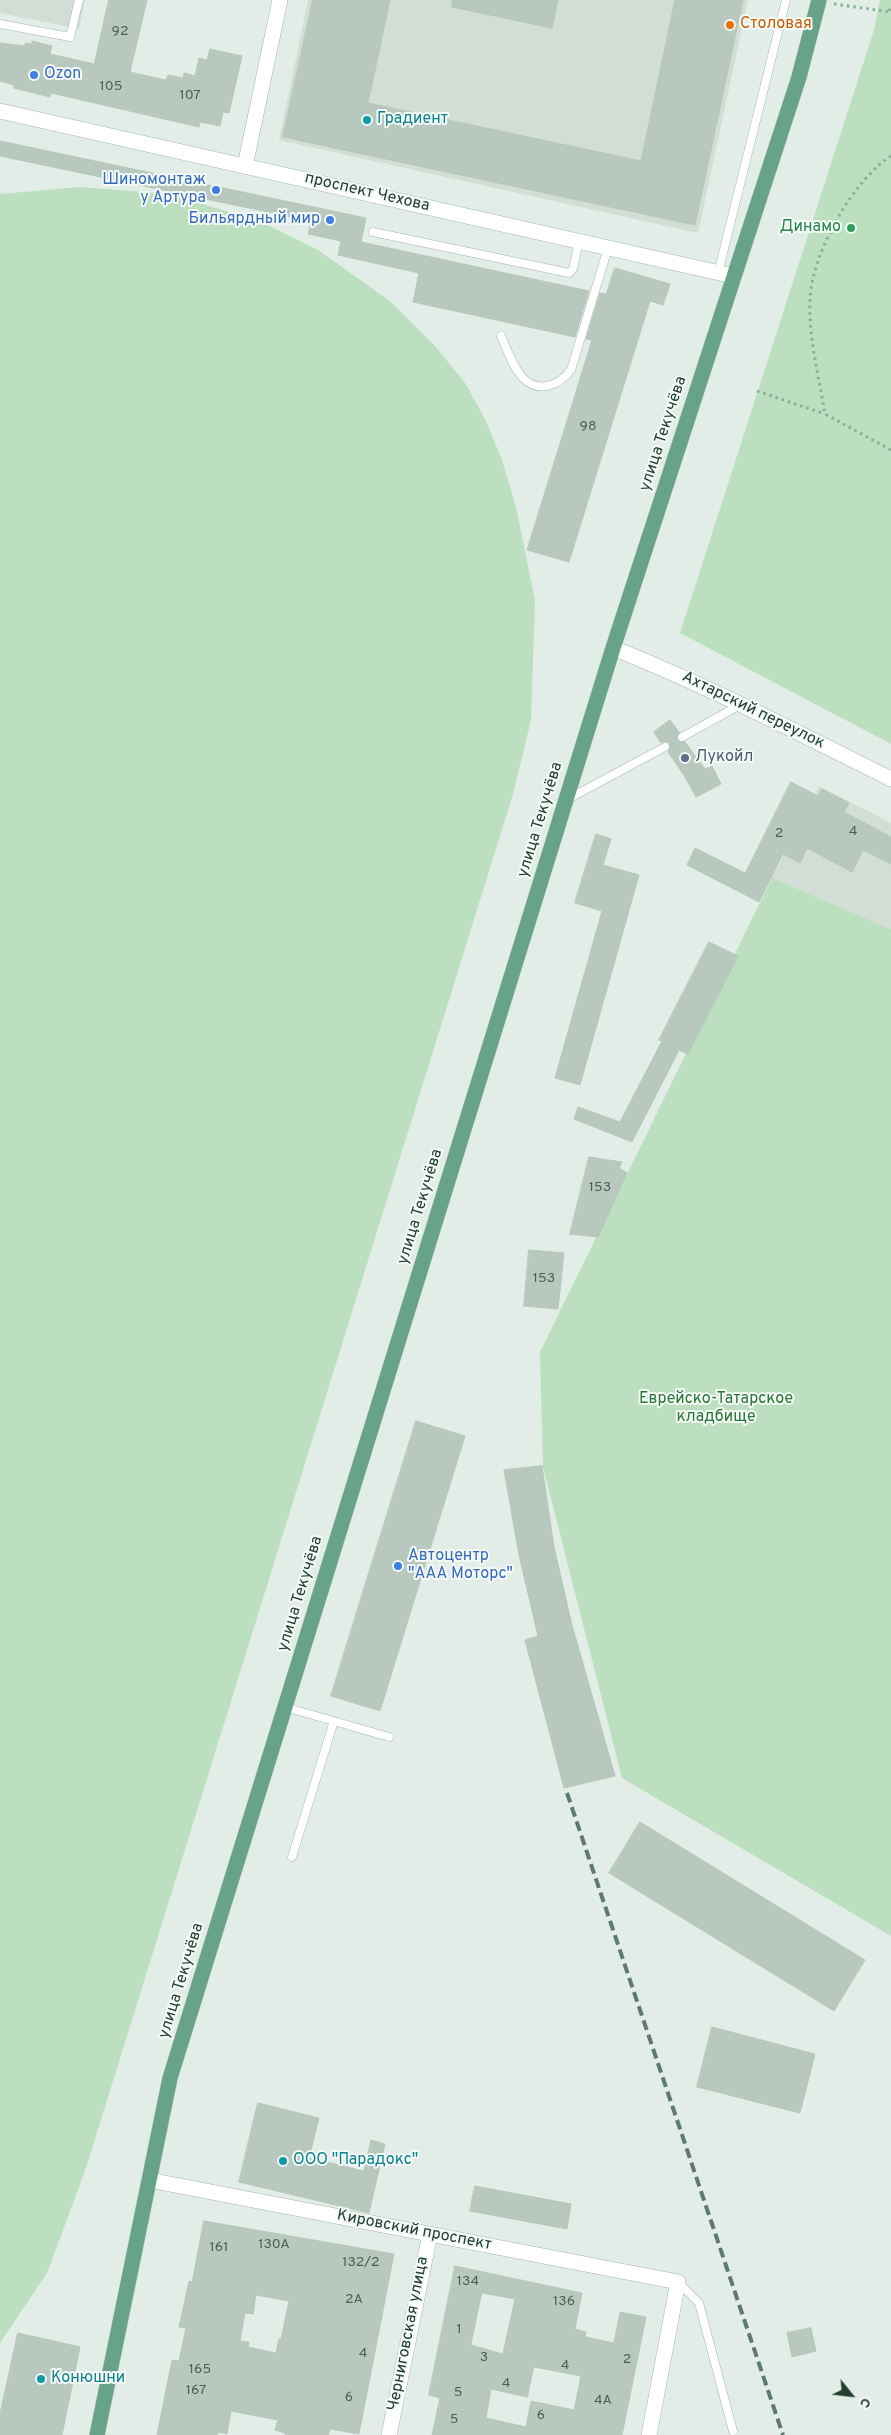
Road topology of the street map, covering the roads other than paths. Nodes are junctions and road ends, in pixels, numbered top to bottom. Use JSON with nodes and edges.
{"nodes":[{"id":1,"x":79,"y":0,"type":"edge"},
{"id":2,"x":280,"y":0,"type":"edge"},
{"id":3,"x":786,"y":0,"type":"edge"},
{"id":4,"x":817,"y":1,"type":"edge"},
{"id":5,"x":0,"y":24,"type":"edge"},
{"id":6,"x":0,"y":111,"type":"edge"},
{"id":7,"x":245,"y":166,"type":"junction"},
{"id":8,"x":373,"y":232,"type":"dead end"},
{"id":9,"x":579,"y":241,"type":"junction"},
{"id":10,"x":608,"y":248,"type":"junction"},
{"id":11,"x":726,"y":274,"type":"junction"},
{"id":12,"x":500,"y":336,"type":"dead end"},
{"id":13,"x":613,"y":648,"type":"junction"},
{"id":14,"x":742,"y":704,"type":"junction"},
{"id":15,"x":682,"y":737,"type":"dead end"},
{"id":16,"x":665,"y":747,"type":"dead end"},
{"id":17,"x":891,"y":779,"type":"edge"},
{"id":18,"x":566,"y":800,"type":"junction"},
{"id":19,"x":285,"y":1706,"type":"junction"},
{"id":20,"x":334,"y":1721,"type":"junction"},
{"id":21,"x":388,"y":1737,"type":"dead end"},
{"id":22,"x":292,"y":1857,"type":"dead end"},
{"id":23,"x":150,"y":2180,"type":"junction"},
{"id":24,"x":430,"y":2234,"type":"junction"},
{"id":25,"x":678,"y":2282,"type":"junction"},
{"id":26,"x":733,"y":2431,"type":"dead end"},
{"id":27,"x":97,"y":2435,"type":"edge"},
{"id":28,"x":389,"y":2435,"type":"edge"},
{"id":29,"x":649,"y":2435,"type":"edge"}],
"edges":[{"from":1,"to":5,"type":"lane"},
{"from":2,"to":7,"type":"street"},
{"from":3,"to":11,"type":"lane"},
{"from":4,"to":11,"type":"main road","name":"улица Текучёва"},
{"from":6,"to":7,"type":"street","name":"проспект Чехова"},
{"from":7,"to":9,"type":"street","name":"проспект Чехова"},
{"from":8,"to":9,"type":"lane"},
{"from":9,"to":10,"type":"street","name":"проспект Чехова"},
{"from":10,"to":11,"type":"street","name":"проспект Чехова"},
{"from":10,"to":12,"type":"lane"},
{"from":11,"to":13,"type":"main road","name":"улица Текучёва"},
{"from":13,"to":14,"type":"street","name":"Ахтарский переулок"},
{"from":13,"to":18,"type":"main road","name":"улица Текучёва"},
{"from":14,"to":15,"type":"lane"},
{"from":14,"to":17,"type":"street","name":"Ахтарский переулок"},
{"from":16,"to":18,"type":"lane"},
{"from":18,"to":19,"type":"main road","name":"улица Текучёва"},
{"from":19,"to":20,"type":"lane"},
{"from":19,"to":23,"type":"main road","name":"улица Текучёва"},
{"from":20,"to":21,"type":"lane"},
{"from":20,"to":22,"type":"lane"},
{"from":23,"to":24,"type":"street","name":"Кировский проспект"},
{"from":23,"to":27,"type":"main road","name":"улица Текучёва"},
{"from":24,"to":25,"type":"street","name":"Кировский проспект"},
{"from":24,"to":28,"type":"street","name":"Черниговская улица"},
{"from":25,"to":26,"type":"lane"},
{"from":25,"to":29,"type":"street"}]}
